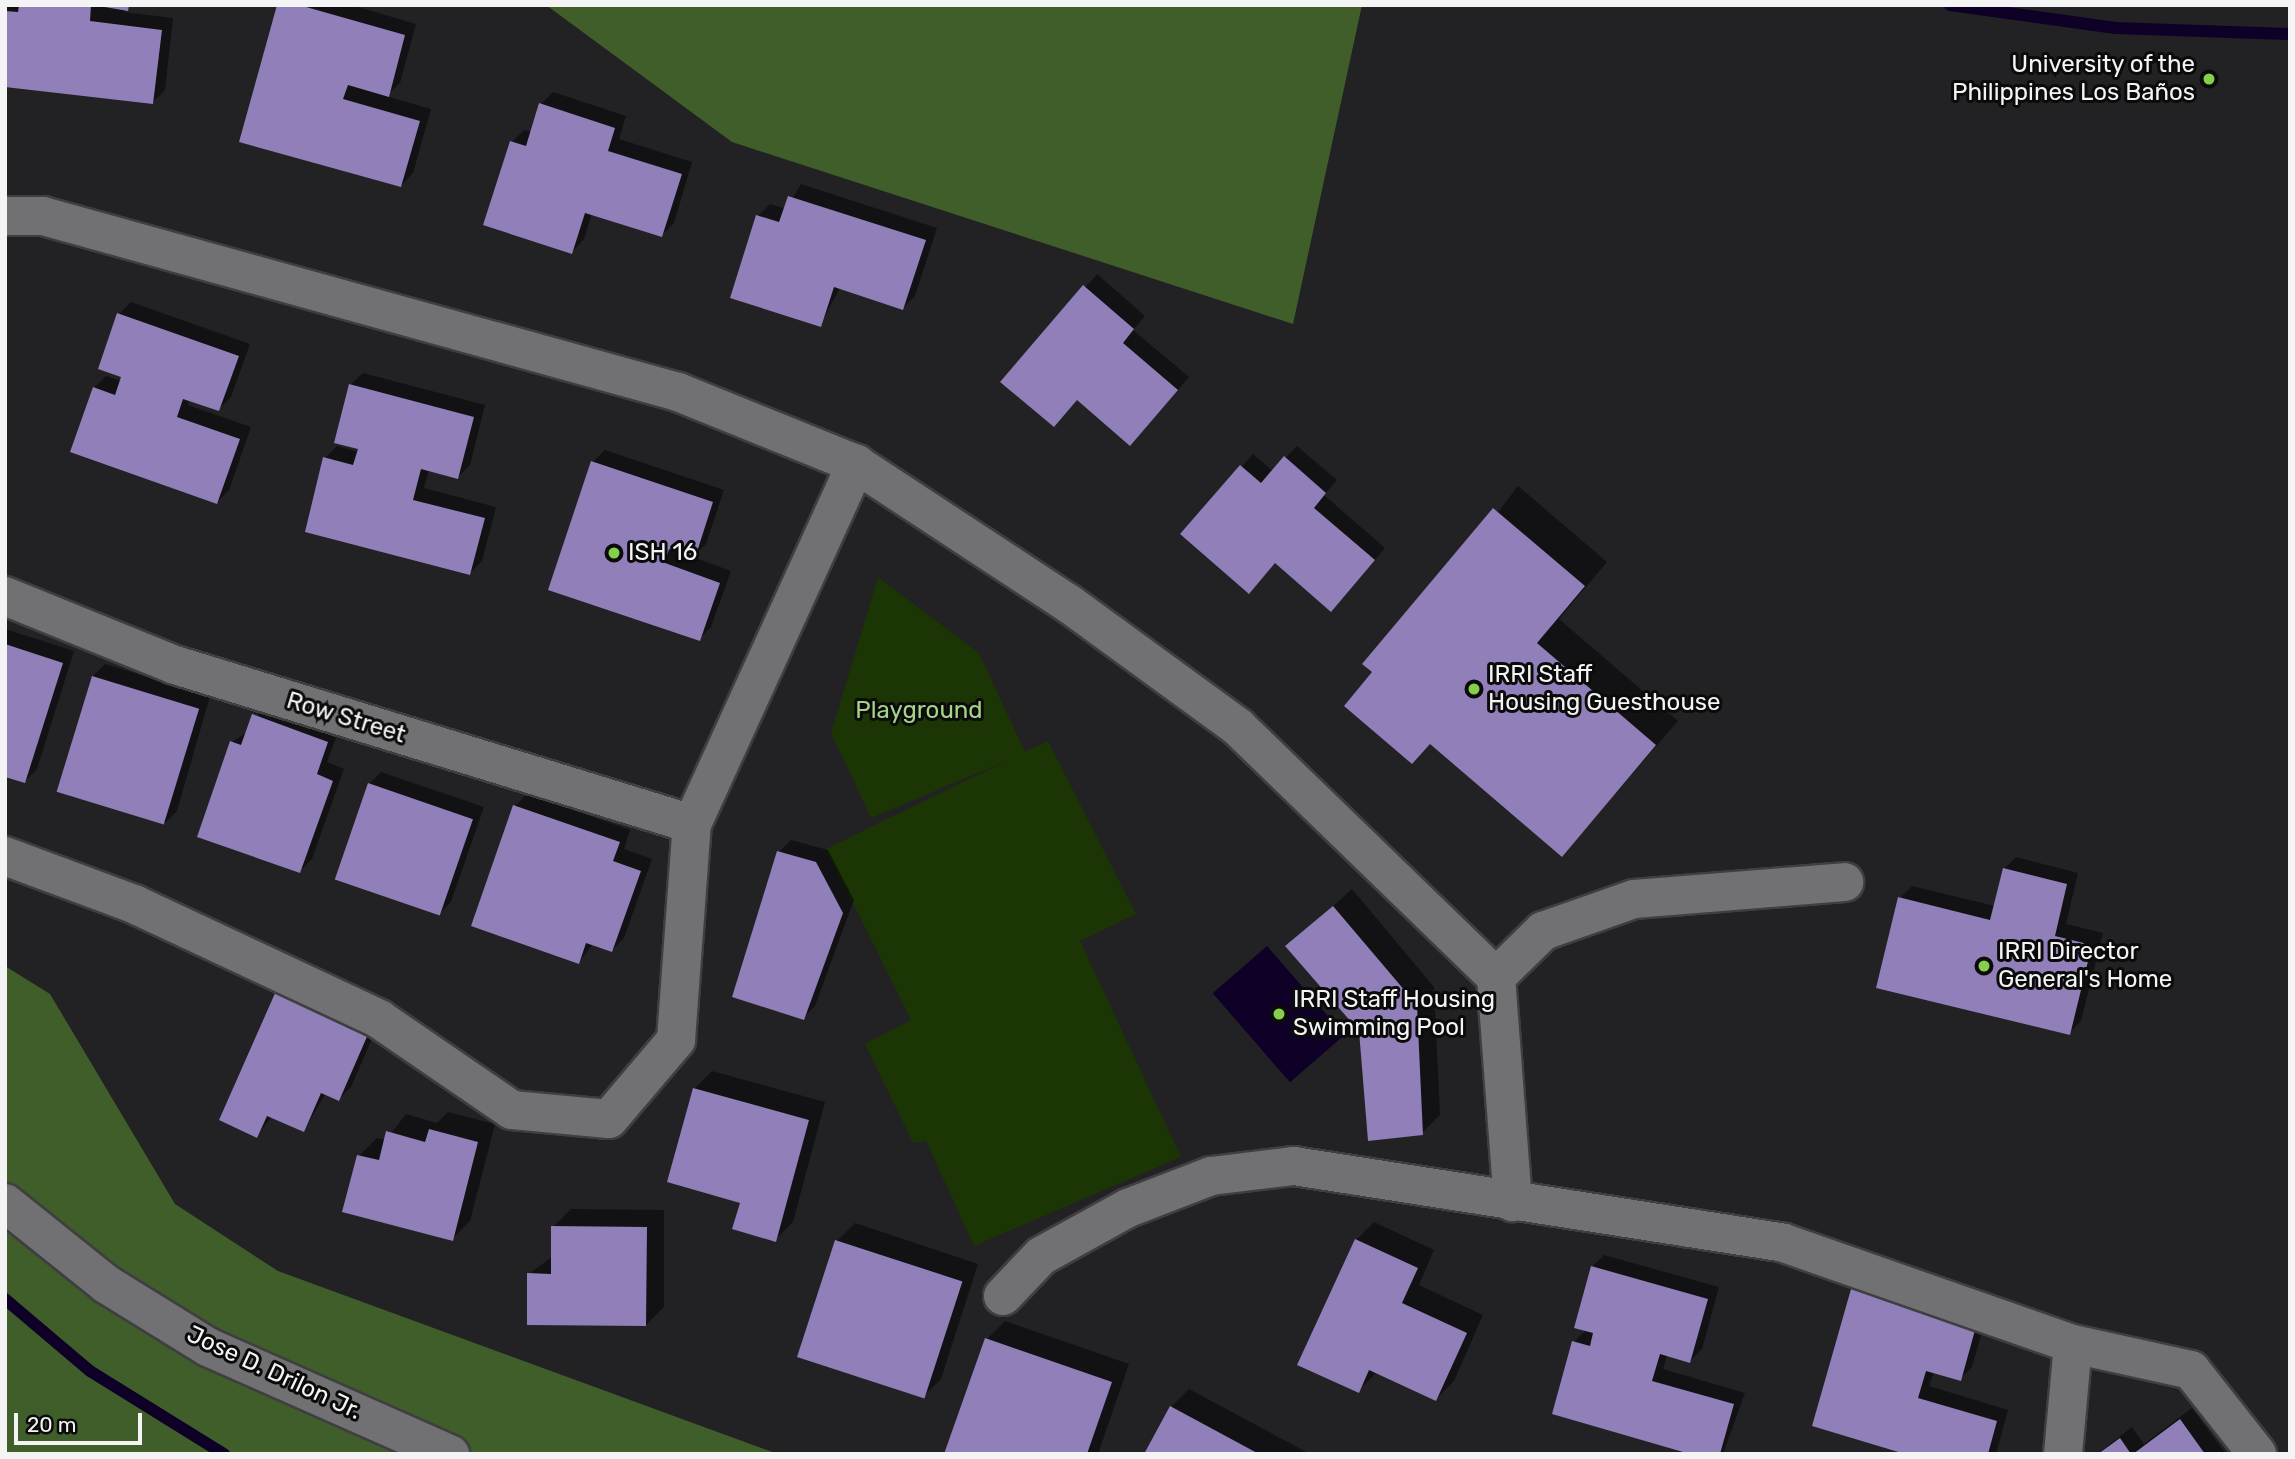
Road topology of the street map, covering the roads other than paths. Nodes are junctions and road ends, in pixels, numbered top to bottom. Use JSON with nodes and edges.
{"nodes":[{"id":1,"x":5,"y":216,"type":"edge"},
{"id":2,"x":856,"y":464,"type":"junction"},
{"id":3,"x":5,"y":596,"type":"edge"},
{"id":4,"x":692,"y":824,"type":"junction"},
{"id":5,"x":5,"y":856,"type":"edge"},
{"id":6,"x":1844,"y":882,"type":"dead end"},
{"id":7,"x":1496,"y":977,"type":"junction"},
{"id":8,"x":1513,"y":1202,"type":"junction"},
{"id":9,"x":5,"y":1203,"type":"edge"},
{"id":10,"x":1003,"y":1296,"type":"dead end"},
{"id":11,"x":2073,"y":1344,"type":"junction"},
{"id":12,"x":450,"y":1454,"type":"edge"},
{"id":13,"x":2063,"y":1454,"type":"edge"},
{"id":14,"x":2257,"y":1454,"type":"edge"}],
"edges":[{"from":1,"to":2,"type":"street"},
{"from":2,"to":4,"type":"street"},
{"from":2,"to":7,"type":"street"},
{"from":3,"to":4,"type":"street","name":"Row Street"},
{"from":4,"to":5,"type":"street"},
{"from":6,"to":7,"type":"street"},
{"from":7,"to":8,"type":"street"},
{"from":8,"to":10,"type":"street"},
{"from":8,"to":11,"type":"street"},
{"from":9,"to":12,"type":"street","name":"Jose D. Drilon Jr."},
{"from":11,"to":13,"type":"street"},
{"from":11,"to":14,"type":"street"}]}
